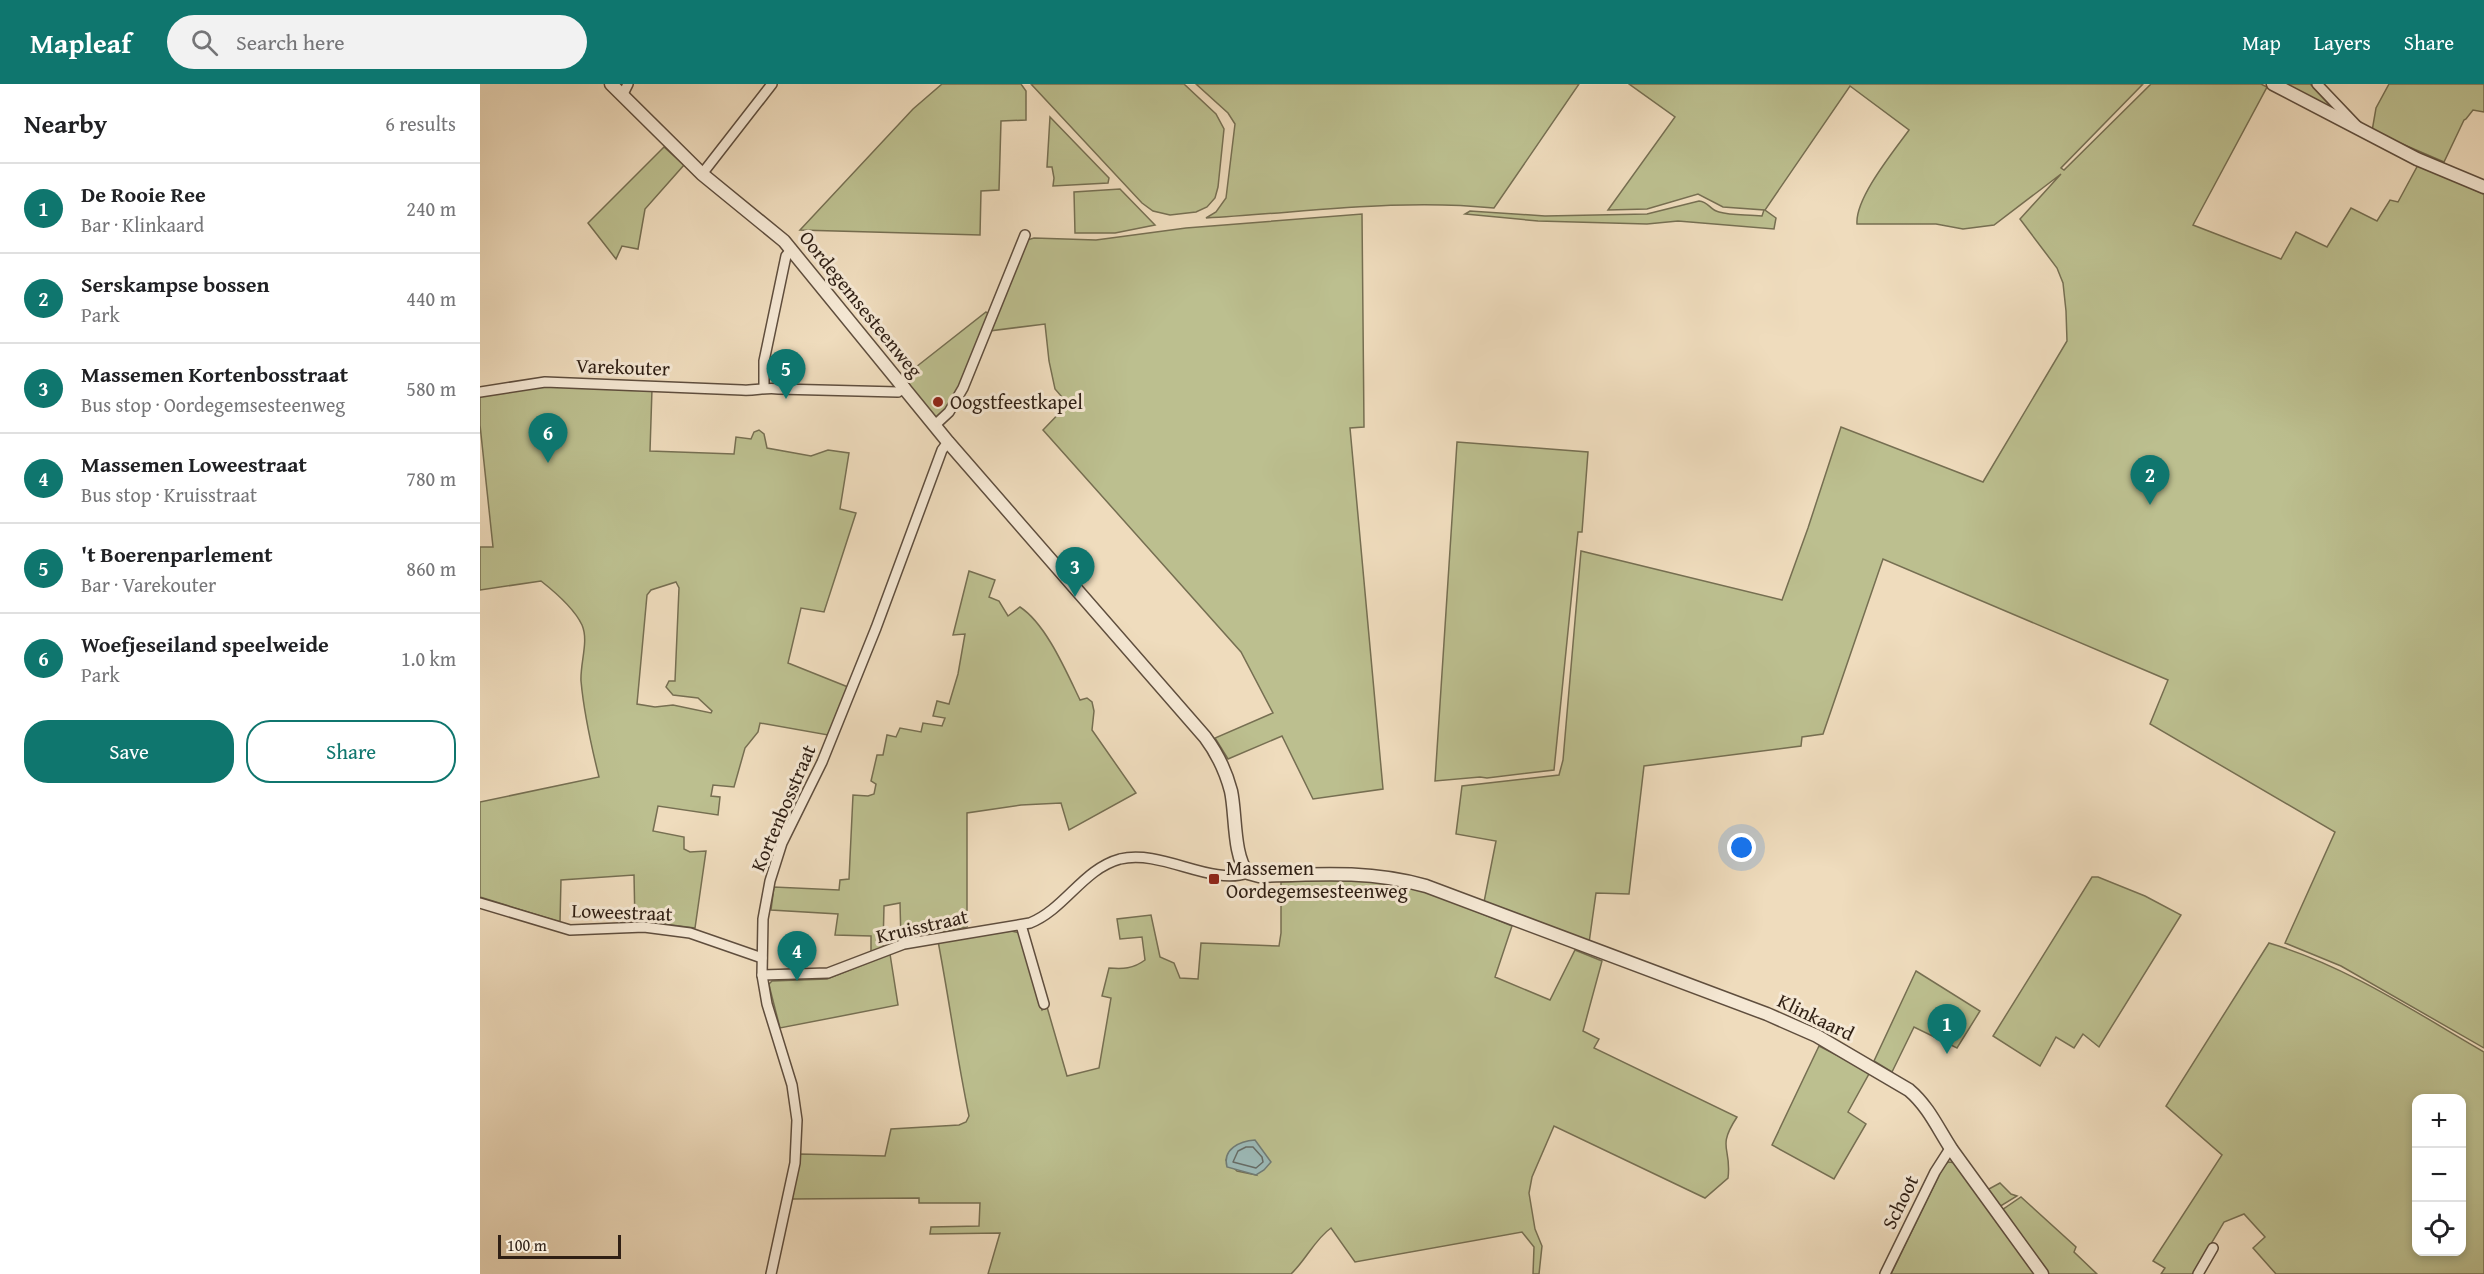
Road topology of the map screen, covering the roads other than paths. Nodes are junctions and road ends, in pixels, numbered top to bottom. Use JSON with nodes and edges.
{"nodes":[{"id":1,"x":611,"y":84,"type":"edge"},
{"id":2,"x":628,"y":84,"type":"edge"},
{"id":3,"x":772,"y":84,"type":"edge"},
{"id":4,"x":2273,"y":84,"type":"edge"},
{"id":5,"x":2317,"y":84,"type":"edge"},
{"id":6,"x":622,"y":96,"type":"junction"},
{"id":7,"x":2364,"y":133,"type":"junction"},
{"id":8,"x":702,"y":174,"type":"junction"},
{"id":9,"x":2484,"y":187,"type":"edge"},
{"id":10,"x":1025,"y":235,"type":"dead end"},
{"id":11,"x":792,"y":249,"type":"junction"},
{"id":12,"x":764,"y":387,"type":"junction"},
{"id":13,"x":905,"y":387,"type":"junction"},
{"id":14,"x":480,"y":392,"type":"edge"},
{"id":15,"x":935,"y":425,"type":"junction"},
{"id":16,"x":948,"y":442,"type":"junction"},
{"id":17,"x":1248,"y":873,"type":"junction"},
{"id":18,"x":480,"y":903,"type":"edge"},
{"id":19,"x":1021,"y":925,"type":"junction"},
{"id":20,"x":762,"y":958,"type":"junction"},
{"id":21,"x":762,"y":975,"type":"junction"},
{"id":22,"x":1044,"y":1004,"type":"dead end"},
{"id":23,"x":1951,"y":1147,"type":"junction"},
{"id":24,"x":2213,"y":1248,"type":"dead end"},
{"id":25,"x":771,"y":1274,"type":"edge"},
{"id":26,"x":1885,"y":1274,"type":"edge"},
{"id":27,"x":2042,"y":1274,"type":"edge"},
{"id":28,"x":2198,"y":1274,"type":"edge"}],
"edges":[{"from":1,"to":6,"type":"street","name":"Oordegemsesteenweg"},
{"from":2,"to":6,"type":"street"},
{"from":3,"to":8,"type":"street"},
{"from":4,"to":7,"type":"street"},
{"from":5,"to":7,"type":"street"},
{"from":6,"to":8,"type":"street","name":"Oordegemsesteenweg"},
{"from":7,"to":9,"type":"street"},
{"from":8,"to":11,"type":"street","name":"Oordegemsesteenweg"},
{"from":10,"to":15,"type":"street"},
{"from":11,"to":12,"type":"street"},
{"from":11,"to":13,"type":"street","name":"Oordegemsesteenweg"},
{"from":12,"to":13,"type":"street","name":"Varekouter"},
{"from":12,"to":14,"type":"street","name":"Varekouter"},
{"from":13,"to":15,"type":"street","name":"Oordegemsesteenweg"},
{"from":15,"to":16,"type":"street","name":"Oordegemsesteenweg"},
{"from":16,"to":17,"type":"street","name":"Oordegemsesteenweg"},
{"from":16,"to":20,"type":"street","name":"Kortenbosstraat"},
{"from":17,"to":19,"type":"street","name":"Kruisstraat"},
{"from":17,"to":23,"type":"street","name":"Klinkaard"},
{"from":18,"to":20,"type":"street","name":"Loweestraat"},
{"from":19,"to":21,"type":"street","name":"Kruisstraat"},
{"from":19,"to":22,"type":"street"},
{"from":20,"to":21,"type":"street","name":"Kortenbosstraat"},
{"from":21,"to":25,"type":"street","name":"Kortenbosstraat"},
{"from":23,"to":26,"type":"street","name":"Schoot"},
{"from":23,"to":27,"type":"street","name":"Klinkaard"},
{"from":24,"to":28,"type":"street"}]}
